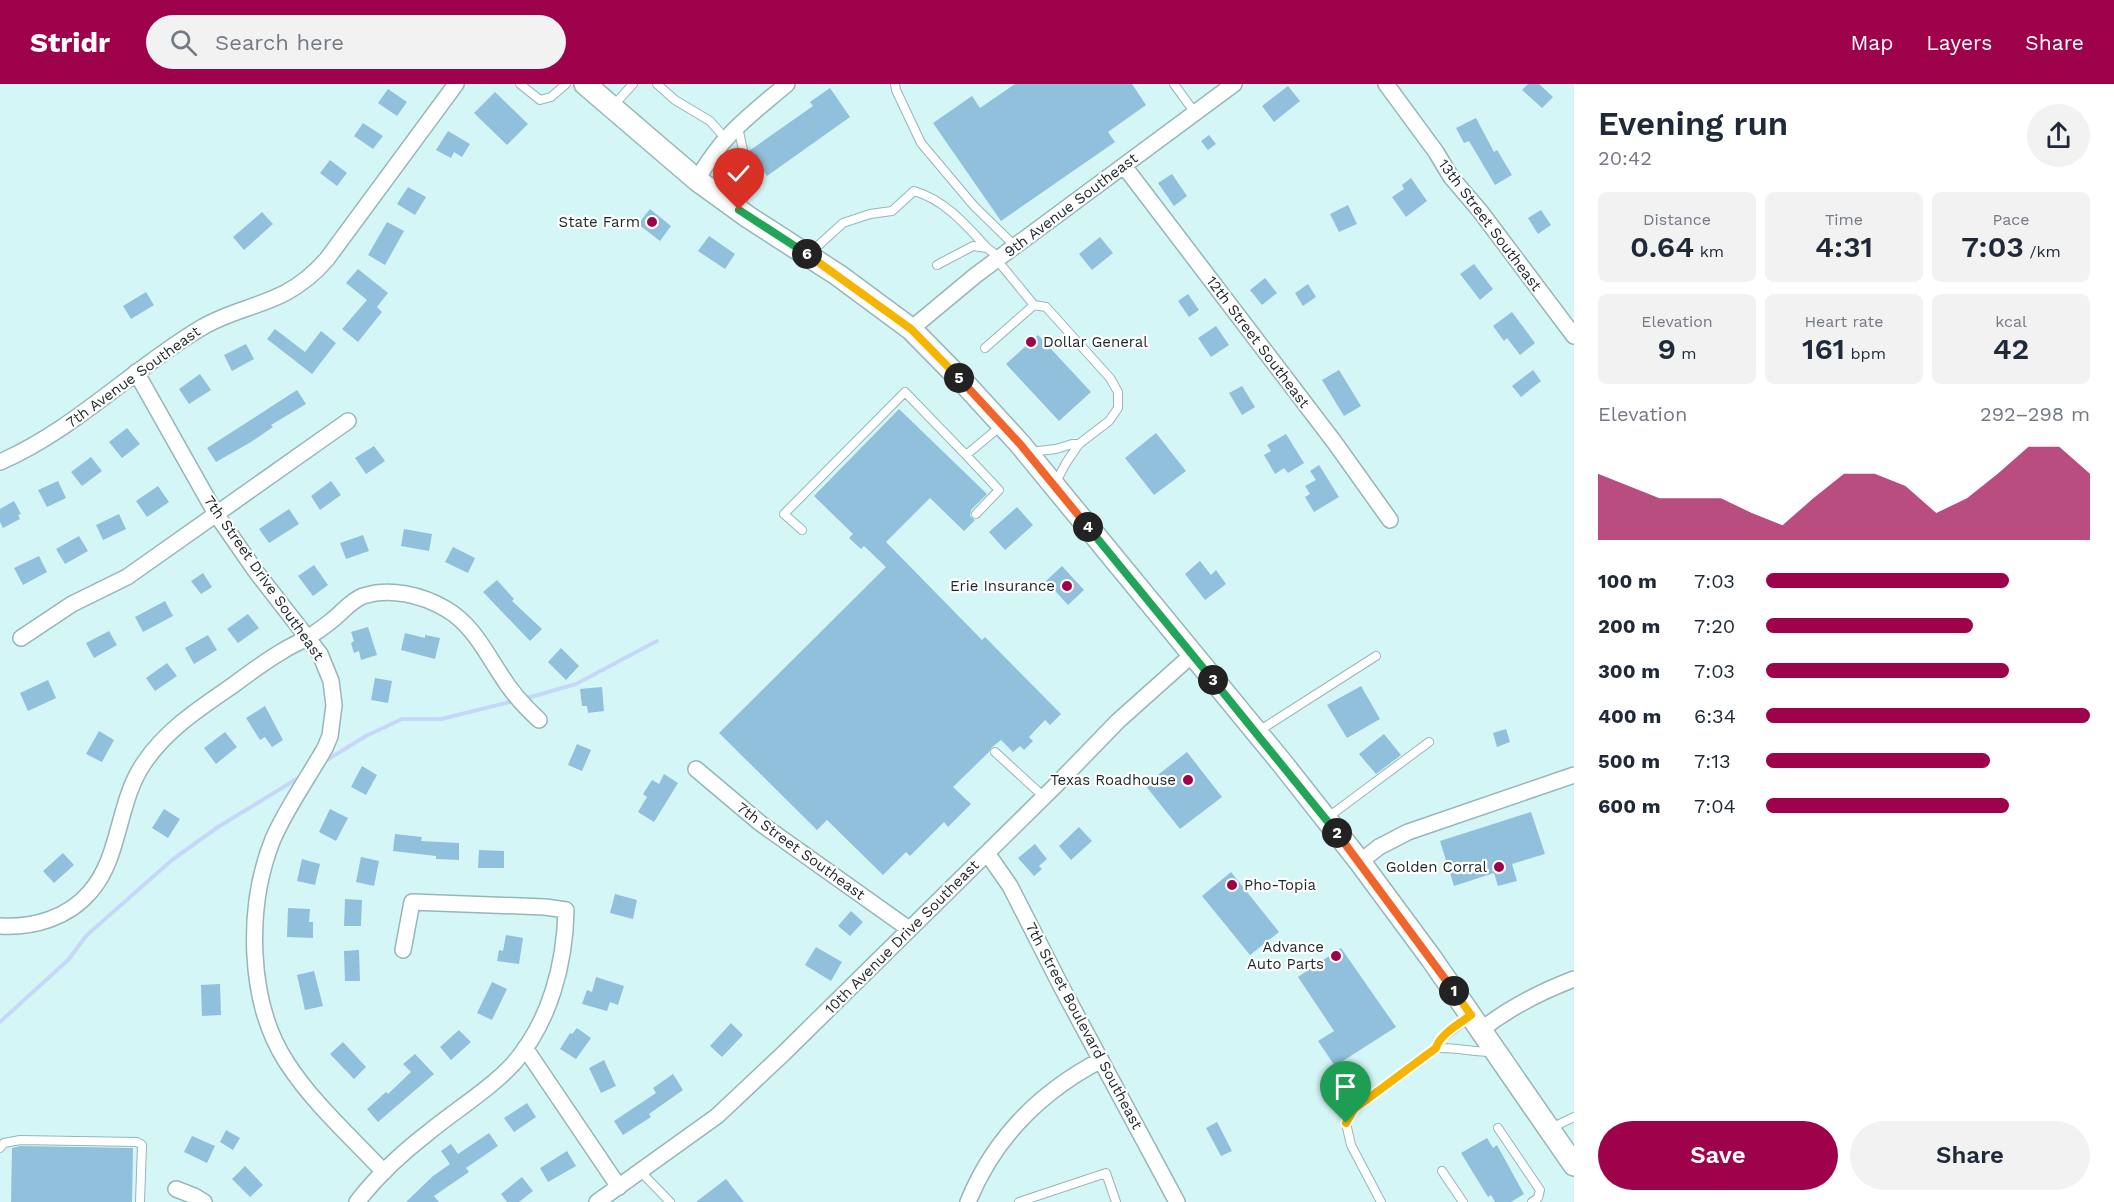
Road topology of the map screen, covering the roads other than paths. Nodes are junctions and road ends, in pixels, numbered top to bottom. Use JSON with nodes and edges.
{"nodes":[{"id":1,"x":456,"y":84,"type":"edge"},
{"id":2,"x":519,"y":84,"type":"edge"},
{"id":3,"x":566,"y":84,"type":"edge"},
{"id":4,"x":585,"y":84,"type":"edge"},
{"id":5,"x":633,"y":84,"type":"edge"},
{"id":6,"x":657,"y":84,"type":"edge"},
{"id":7,"x":788,"y":84,"type":"edge"},
{"id":8,"x":895,"y":84,"type":"edge"},
{"id":9,"x":1174,"y":84,"type":"edge"},
{"id":10,"x":1234,"y":84,"type":"edge"},
{"id":11,"x":1386,"y":84,"type":"edge"},
{"id":12,"x":611,"y":107,"type":"junction"},
{"id":13,"x":1195,"y":113,"type":"junction"},
{"id":14,"x":738,"y":125,"type":"junction"},
{"id":15,"x":725,"y":138,"type":"junction"},
{"id":16,"x":1124,"y":166,"type":"junction"},
{"id":17,"x":697,"y":180,"type":"junction"},
{"id":18,"x":739,"y":210,"type":"junction"},
{"id":19,"x":1015,"y":246,"type":"junction"},
{"id":20,"x":808,"y":255,"type":"junction"},
{"id":21,"x":995,"y":255,"type":"junction"},
{"id":22,"x":937,"y":266,"type":"dead end"},
{"id":23,"x":1034,"y":306,"type":"junction"},
{"id":24,"x":911,"y":329,"type":"junction"},
{"id":25,"x":1574,"y":336,"type":"edge"},
{"id":26,"x":985,"y":348,"type":"dead end"},
{"id":27,"x":136,"y":372,"type":"junction"},
{"id":28,"x":348,"y":421,"type":"dead end"},
{"id":29,"x":1003,"y":425,"type":"junction"},
{"id":30,"x":1079,"y":444,"type":"junction"},
{"id":31,"x":1026,"y":452,"type":"junction"},
{"id":32,"x":966,"y":455,"type":"junction"},
{"id":33,"x":0,"y":462,"type":"edge"},
{"id":34,"x":1054,"y":486,"type":"junction"},
{"id":35,"x":216,"y":514,"type":"junction"},
{"id":36,"x":976,"y":514,"type":"dead end"},
{"id":37,"x":1390,"y":520,"type":"dead end"},
{"id":38,"x":802,"y":530,"type":"dead end"},
{"id":39,"x":21,"y":638,"type":"dead end"},
{"id":40,"x":307,"y":638,"type":"junction"},
{"id":41,"x":1193,"y":654,"type":"junction"},
{"id":42,"x":1376,"y":656,"type":"dead end"},
{"id":43,"x":539,"y":720,"type":"dead end"},
{"id":44,"x":1256,"y":732,"type":"junction"},
{"id":45,"x":1429,"y":742,"type":"dead end"},
{"id":46,"x":995,"y":753,"type":"dead end"},
{"id":47,"x":696,"y":769,"type":"dead end"},
{"id":48,"x":1574,"y":775,"type":"edge"},
{"id":49,"x":1044,"y":797,"type":"junction"},
{"id":50,"x":1326,"y":819,"type":"junction"},
{"id":51,"x":987,"y":853,"type":"junction"},
{"id":52,"x":1360,"y":862,"type":"junction"},
{"id":53,"x":0,"y":926,"type":"edge"},
{"id":54,"x":909,"y":929,"type":"junction"},
{"id":55,"x":403,"y":950,"type":"dead end"},
{"id":56,"x":1574,"y":979,"type":"edge"},
{"id":57,"x":1476,"y":1022,"type":"junction"},
{"id":58,"x":525,"y":1048,"type":"junction"},
{"id":59,"x":1436,"y":1048,"type":"junction"},
{"id":60,"x":1496,"y":1052,"type":"junction"},
{"id":61,"x":1101,"y":1060,"type":"junction"},
{"id":62,"x":1574,"y":1117,"type":"edge"},
{"id":63,"x":1498,"y":1128,"type":"dead end"},
{"id":64,"x":1549,"y":1128,"type":"junction"},
{"id":65,"x":0,"y":1148,"type":"edge"},
{"id":66,"x":1574,"y":1165,"type":"edge"},
{"id":67,"x":1442,"y":1171,"type":"dead end"},
{"id":68,"x":384,"y":1172,"type":"junction"},
{"id":69,"x":641,"y":1172,"type":"junction"},
{"id":70,"x":619,"y":1187,"type":"junction"},
{"id":71,"x":176,"y":1189,"type":"dead end"},
{"id":72,"x":140,"y":1202,"type":"edge"},
{"id":73,"x":204,"y":1202,"type":"edge"},
{"id":74,"x":357,"y":1202,"type":"edge"},
{"id":75,"x":597,"y":1202,"type":"edge"},
{"id":76,"x":670,"y":1202,"type":"edge"},
{"id":77,"x":968,"y":1202,"type":"edge"},
{"id":78,"x":1019,"y":1202,"type":"edge"},
{"id":79,"x":1116,"y":1202,"type":"edge"},
{"id":80,"x":1177,"y":1202,"type":"edge"},
{"id":81,"x":1381,"y":1202,"type":"edge"},
{"id":82,"x":1462,"y":1202,"type":"edge"},
{"id":83,"x":1532,"y":1202,"type":"edge"}],
"edges":[{"from":1,"to":27,"type":"street","name":"7th Avenue Southeast"},
{"from":2,"to":3,"type":"lane"},
{"from":4,"to":12,"type":"main road"},
{"from":5,"to":12,"type":"lane"},
{"from":6,"to":15,"type":"lane"},
{"from":7,"to":14,"type":"street"},
{"from":8,"to":19,"type":"lane"},
{"from":9,"to":13,"type":"lane"},
{"from":10,"to":13,"type":"street","name":"9th Avenue Southeast"},
{"from":11,"to":25,"type":"street","name":"13th Street Southeast"},
{"from":12,"to":17,"type":"main road"},
{"from":13,"to":16,"type":"street","name":"9th Avenue Southeast"},
{"from":14,"to":15,"type":"street"},
{"from":14,"to":18,"type":"lane"},
{"from":15,"to":17,"type":"street"},
{"from":16,"to":19,"type":"street","name":"9th Avenue Southeast"},
{"from":16,"to":37,"type":"street","name":"12th Street Southeast"},
{"from":17,"to":18,"type":"main road"},
{"from":18,"to":20,"type":"main road"},
{"from":19,"to":21,"type":"street","name":"9th Avenue Southeast"},
{"from":20,"to":21,"type":"lane"},
{"from":20,"to":24,"type":"main road"},
{"from":21,"to":22,"type":"lane"},
{"from":21,"to":23,"type":"lane"},
{"from":21,"to":24,"type":"street","name":"9th Avenue Southeast"},
{"from":23,"to":26,"type":"lane"},
{"from":23,"to":30,"type":"lane"},
{"from":24,"to":29,"type":"main road"},
{"from":27,"to":33,"type":"street","name":"7th Avenue Southeast"},
{"from":27,"to":35,"type":"street","name":"7th Street Drive Southeast"},
{"from":28,"to":35,"type":"street"},
{"from":29,"to":31,"type":"main road"},
{"from":29,"to":32,"type":"lane"},
{"from":30,"to":31,"type":"lane"},
{"from":30,"to":34,"type":"lane"},
{"from":31,"to":34,"type":"main road"},
{"from":32,"to":36,"type":"lane"},
{"from":32,"to":38,"type":"lane"},
{"from":34,"to":41,"type":"main road"},
{"from":35,"to":39,"type":"street"},
{"from":35,"to":40,"type":"street","name":"7th Street Drive Southeast"},
{"from":40,"to":43,"type":"street"},
{"from":40,"to":53,"type":"street"},
{"from":40,"to":68,"type":"street","name":"7th Street Drive Southeast"},
{"from":41,"to":44,"type":"main road"},
{"from":41,"to":49,"type":"street","name":"10th Avenue Drive Southeast"},
{"from":42,"to":44,"type":"lane"},
{"from":44,"to":50,"type":"main road"},
{"from":45,"to":50,"type":"lane"},
{"from":46,"to":49,"type":"lane"},
{"from":47,"to":54,"type":"street","name":"7th Street Southeast"},
{"from":48,"to":52,"type":"street"},
{"from":49,"to":51,"type":"street","name":"10th Avenue Drive Southeast"},
{"from":50,"to":52,"type":"main road"},
{"from":51,"to":54,"type":"street","name":"10th Avenue Drive Southeast"},
{"from":51,"to":61,"type":"street","name":"7th Street Boulevard Southeast"},
{"from":52,"to":57,"type":"main road"},
{"from":54,"to":69,"type":"street","name":"10th Avenue Drive Southeast"},
{"from":55,"to":58,"type":"street"},
{"from":56,"to":57,"type":"street"},
{"from":57,"to":59,"type":"lane"},
{"from":57,"to":60,"type":"main road"},
{"from":58,"to":68,"type":"street"},
{"from":58,"to":70,"type":"street"},
{"from":59,"to":60,"type":"lane"},
{"from":59,"to":81,"type":"lane"},
{"from":60,"to":64,"type":"main road"},
{"from":61,"to":77,"type":"street"},
{"from":61,"to":80,"type":"street","name":"7th Street Boulevard Southeast"},
{"from":62,"to":64,"type":"lane"},
{"from":63,"to":83,"type":"lane"},
{"from":64,"to":66,"type":"main road"},
{"from":65,"to":72,"type":"lane"},
{"from":67,"to":82,"type":"lane"},
{"from":68,"to":74,"type":"street"},
{"from":69,"to":70,"type":"street","name":"10th Avenue Drive Southeast"},
{"from":69,"to":76,"type":"lane"},
{"from":70,"to":75,"type":"street","name":"10th Avenue Drive Southeast"},
{"from":71,"to":73,"type":"street"},
{"from":78,"to":79,"type":"lane"}]}
